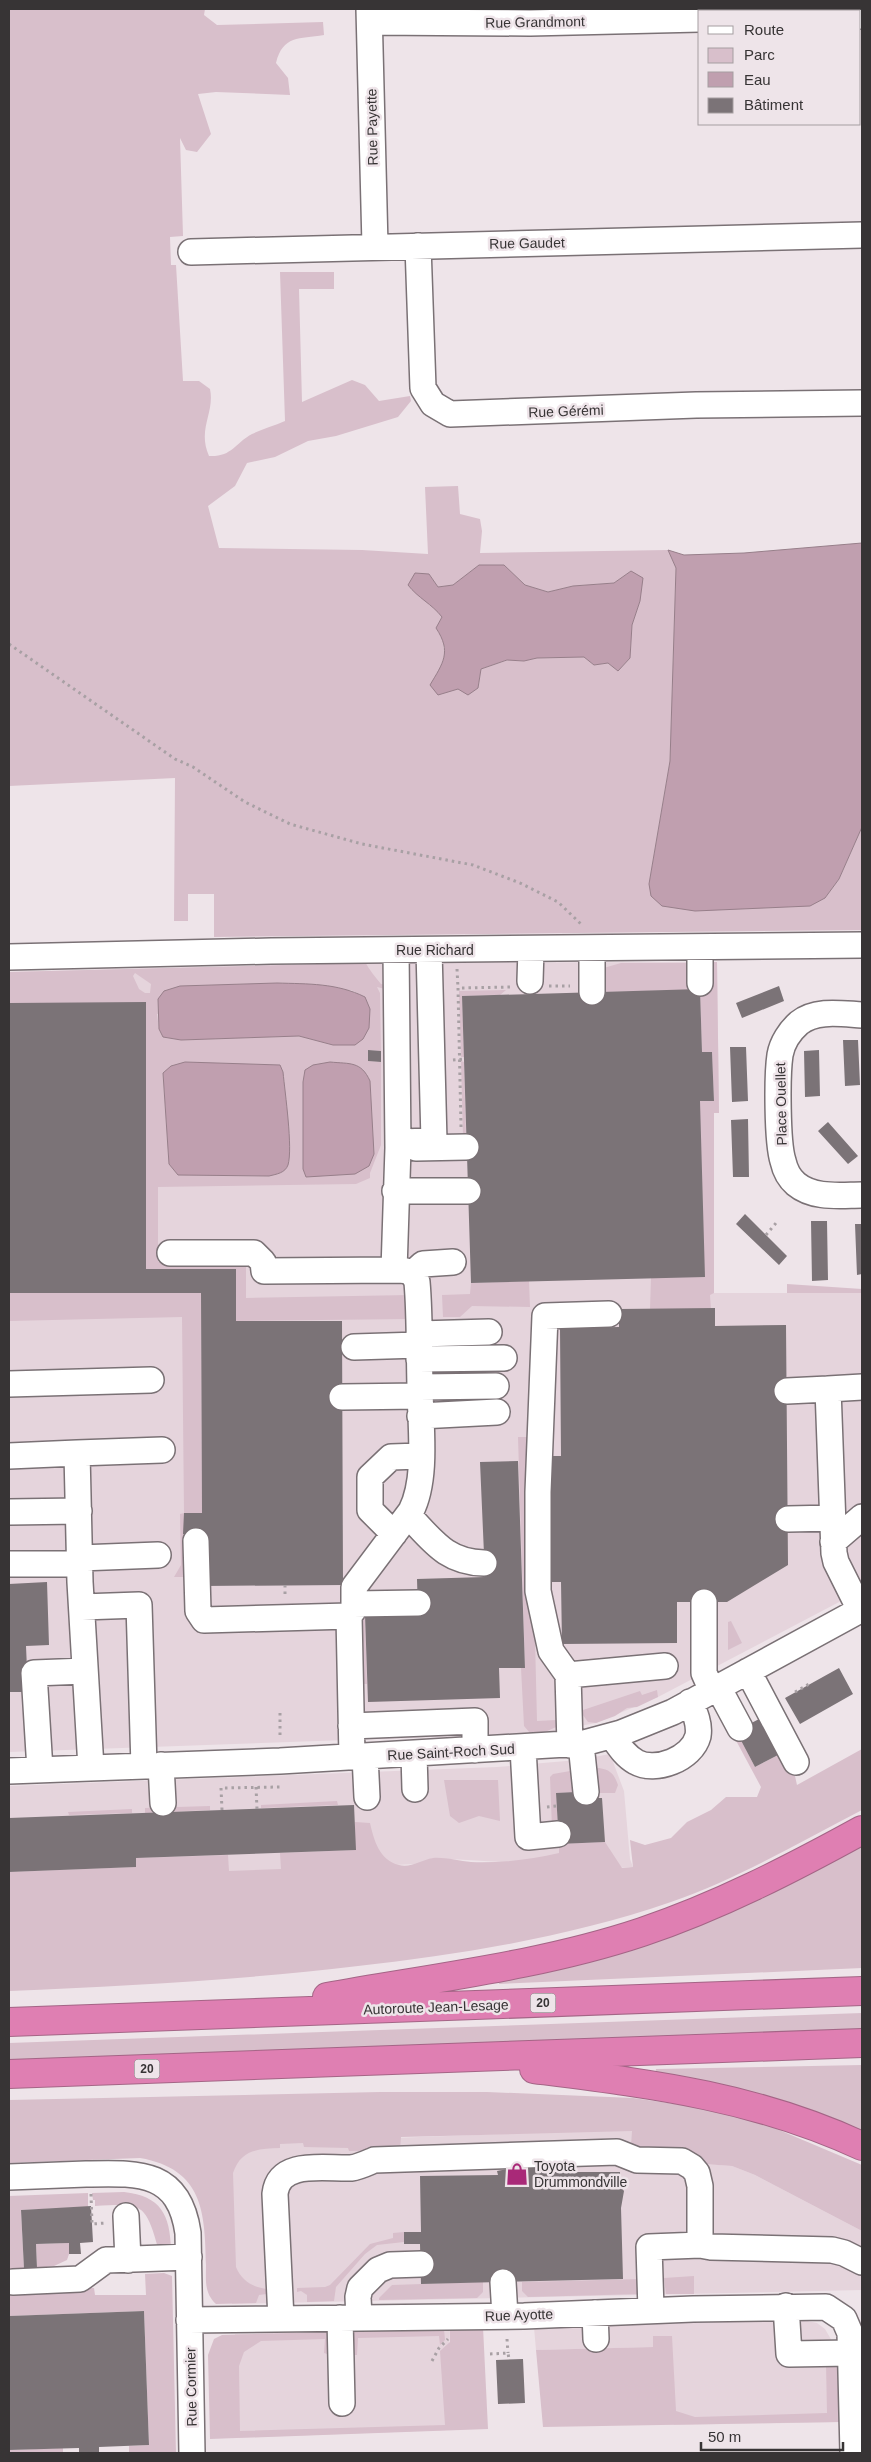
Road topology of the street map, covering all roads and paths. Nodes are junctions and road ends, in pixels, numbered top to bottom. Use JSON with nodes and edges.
{"nodes":[{"id":1,"x":370,"y":15,"type":"edge"},
{"id":2,"x":698,"y":19,"type":"edge"},
{"id":3,"x":862,"y":236,"type":"edge"},
{"id":4,"x":375,"y":246,"type":"junction"},
{"id":5,"x":418,"y":246,"type":"junction"},
{"id":6,"x":191,"y":252,"type":"dead end"},
{"id":7,"x":862,"y":403,"type":"edge"},
{"id":8,"x":9,"y":644,"type":"edge"},
{"id":9,"x":862,"y":945,"type":"edge"},
{"id":10,"x":700,"y":947,"type":"junction"},
{"id":11,"x":594,"y":948,"type":"junction"},
{"id":12,"x":531,"y":949,"type":"junction"},
{"id":13,"x":396,"y":950,"type":"junction"},
{"id":14,"x":429,"y":950,"type":"junction"},
{"id":15,"x":9,"y":957,"type":"edge"},
{"id":16,"x":457,"y":972,"type":"dead end"},
{"id":17,"x":700,"y":984,"type":"dead end"},
{"id":18,"x":534,"y":985,"type":"junction"},
{"id":19,"x":458,"y":988,"type":"junction"},
{"id":20,"x":582,"y":989,"type":"joint"},
{"id":21,"x":553,"y":993,"type":"dead end"},
{"id":22,"x":862,"y":1015,"type":"edge"},
{"id":23,"x":463,"y":1138,"type":"joint"},
{"id":24,"x":398,"y":1145,"type":"junction"},
{"id":25,"x":396,"y":1190,"type":"junction"},
{"id":26,"x":468,"y":1191,"type":"dead end"},
{"id":27,"x":862,"y":1194,"type":"edge"},
{"id":28,"x":776,"y":1223,"type":"dead end"},
{"id":29,"x":766,"y":1235,"type":"dead end"},
{"id":30,"x":170,"y":1252,"type":"dead end"},
{"id":31,"x":453,"y":1262,"type":"dead end"},
{"id":32,"x":403,"y":1271,"type":"junction"},
{"id":33,"x":609,"y":1314,"type":"dead end"},
{"id":34,"x":489,"y":1332,"type":"dead end"},
{"id":35,"x":419,"y":1346,"type":"junction"},
{"id":36,"x":354,"y":1347,"type":"dead end"},
{"id":37,"x":504,"y":1358,"type":"dead end"},
{"id":38,"x":151,"y":1380,"type":"dead end"},
{"id":39,"x":9,"y":1384,"type":"edge"},
{"id":40,"x":496,"y":1386,"type":"dead end"},
{"id":41,"x":862,"y":1387,"type":"edge"},
{"id":42,"x":828,"y":1389,"type":"junction"},
{"id":43,"x":787,"y":1391,"type":"dead end"},
{"id":44,"x":342,"y":1397,"type":"dead end"},
{"id":45,"x":420,"y":1400,"type":"junction"},
{"id":46,"x":497,"y":1412,"type":"dead end"},
{"id":47,"x":162,"y":1450,"type":"dead end"},
{"id":48,"x":77,"y":1453,"type":"junction"},
{"id":49,"x":9,"y":1456,"type":"edge"},
{"id":50,"x":420,"y":1456,"type":"junction"},
{"id":51,"x":79,"y":1511,"type":"junction"},
{"id":52,"x":9,"y":1512,"type":"edge"},
{"id":53,"x":862,"y":1517,"type":"edge"},
{"id":54,"x":788,"y":1519,"type":"dead end"},
{"id":55,"x":401,"y":1524,"type":"junction"},
{"id":56,"x":833,"y":1530,"type":"junction"},
{"id":57,"x":196,"y":1541,"type":"dead end"},
{"id":58,"x":158,"y":1555,"type":"dead end"},
{"id":59,"x":80,"y":1561,"type":"junction"},
{"id":60,"x":484,"y":1563,"type":"dead end"},
{"id":61,"x":9,"y":1564,"type":"edge"},
{"id":62,"x":704,"y":1602,"type":"dead end"},
{"id":63,"x":418,"y":1603,"type":"dead end"},
{"id":64,"x":82,"y":1607,"type":"junction"},
{"id":65,"x":351,"y":1610,"type":"junction"},
{"id":66,"x":861,"y":1610,"type":"edge"},
{"id":67,"x":665,"y":1666,"type":"dead end"},
{"id":68,"x":85,"y":1671,"type":"junction"},
{"id":69,"x":748,"y":1671,"type":"junction"},
{"id":70,"x":568,"y":1675,"type":"junction"},
{"id":71,"x":812,"y":1683,"type":"dead end"},
{"id":72,"x":715,"y":1689,"type":"junction"},
{"id":73,"x":795,"y":1692,"type":"dead end"},
{"id":74,"x":690,"y":1702,"type":"junction"},
{"id":75,"x":369,"y":1703,"type":"junction"},
{"id":76,"x":280,"y":1713,"type":"dead end"},
{"id":77,"x":351,"y":1726,"type":"junction"},
{"id":78,"x":740,"y":1728,"type":"dead end"},
{"id":79,"x":612,"y":1736,"type":"junction"},
{"id":80,"x":280,"y":1737,"type":"dead end"},
{"id":81,"x":576,"y":1744,"type":"junction"},
{"id":82,"x":523,"y":1748,"type":"junction"},
{"id":83,"x":475,"y":1750,"type":"junction"},
{"id":84,"x":414,"y":1754,"type":"junction"},
{"id":85,"x":358,"y":1757,"type":"junction"},
{"id":86,"x":796,"y":1762,"type":"dead end"},
{"id":87,"x":153,"y":1766,"type":"junction"},
{"id":88,"x":91,"y":1768,"type":"junction"},
{"id":89,"x":40,"y":1770,"type":"junction"},
{"id":90,"x":9,"y":1771,"type":"edge"},
{"id":91,"x":256,"y":1787,"type":"junction"},
{"id":92,"x":280,"y":1787,"type":"dead end"},
{"id":93,"x":415,"y":1789,"type":"dead end"},
{"id":94,"x":586,"y":1792,"type":"dead end"},
{"id":95,"x":368,"y":1798,"type":"dead end"},
{"id":96,"x":163,"y":1803,"type":"dead end"},
{"id":97,"x":256,"y":1808,"type":"dead end"},
{"id":98,"x":222,"y":1810,"type":"dead end"},
{"id":99,"x":862,"y":1830,"type":"edge"},
{"id":100,"x":558,"y":1834,"type":"dead end"},
{"id":101,"x":862,"y":1991,"type":"edge"},
{"id":102,"x":224,"y":2014,"type":"junction"},
{"id":103,"x":9,"y":2022,"type":"edge"},
{"id":104,"x":862,"y":2043,"type":"edge"},
{"id":105,"x":458,"y":2059,"type":"junction"},
{"id":106,"x":9,"y":2074,"type":"edge"},
{"id":107,"x":862,"y":2146,"type":"edge"},
{"id":108,"x":9,"y":2177,"type":"edge"},
{"id":109,"x":91,"y":2193,"type":"dead end"},
{"id":110,"x":126,"y":2216,"type":"dead end"},
{"id":111,"x":92,"y":2224,"type":"dead end"},
{"id":112,"x":700,"y":2245,"type":"junction"},
{"id":113,"x":189,"y":2257,"type":"junction"},
{"id":114,"x":128,"y":2260,"type":"junction"},
{"id":115,"x":862,"y":2262,"type":"edge"},
{"id":116,"x":421,"y":2264,"type":"dead end"},
{"id":117,"x":13,"y":2282,"type":"dead end"},
{"id":118,"x":503,"y":2282,"type":"dead end"},
{"id":119,"x":786,"y":2306,"type":"junction"},
{"id":120,"x":651,"y":2310,"type":"junction"},
{"id":121,"x":595,"y":2313,"type":"junction"},
{"id":122,"x":349,"y":2318,"type":"junction"},
{"id":123,"x":281,"y":2319,"type":"junction"},
{"id":124,"x":190,"y":2320,"type":"junction"},
{"id":125,"x":506,"y":2328,"type":"junction"},
{"id":126,"x":596,"y":2339,"type":"dead end"},
{"id":127,"x":439,"y":2348,"type":"dead end"},
{"id":128,"x":508,"y":2353,"type":"junction"},
{"id":129,"x":851,"y":2353,"type":"junction"},
{"id":130,"x":490,"y":2354,"type":"dead end"},
{"id":131,"x":509,"y":2359,"type":"dead end"},
{"id":132,"x":432,"y":2361,"type":"dead end"},
{"id":133,"x":342,"y":2403,"type":"dead end"},
{"id":134,"x":192,"y":2453,"type":"edge"},
{"id":135,"x":853,"y":2453,"type":"edge"}],
"edges":[{"from":1,"to":2,"type":"street","name":"Rue Grandmont"},
{"from":1,"to":4,"type":"street","name":"Rue Payette"},
{"from":3,"to":5,"type":"street","name":"Rue Gaudet"},
{"from":4,"to":5,"type":"street","name":"Rue Gaudet"},
{"from":4,"to":6,"type":"street","name":"Rue Gaudet"},
{"from":5,"to":7,"type":"street","name":"Rue Gérémi"},
{"from":8,"to":11,"type":"path"},
{"from":9,"to":10,"type":"street","name":"Rue Richard"},
{"from":10,"to":11,"type":"street","name":"Rue Richard"},
{"from":10,"to":17,"type":"street"},
{"from":11,"to":12,"type":"street","name":"Rue Richard"},
{"from":11,"to":20,"type":"street"},
{"from":12,"to":14,"type":"street","name":"Rue Richard"},
{"from":12,"to":18,"type":"street"},
{"from":13,"to":14,"type":"street","name":"Rue Richard"},
{"from":13,"to":15,"type":"street","name":"Rue Richard"},
{"from":13,"to":24,"type":"street"},
{"from":14,"to":24,"type":"street"},
{"from":16,"to":19,"type":"path"},
{"from":18,"to":19,"type":"path"},
{"from":18,"to":20,"type":"path"},
{"from":18,"to":21,"type":"path"},
{"from":19,"to":23,"type":"path"},
{"from":22,"to":27,"type":"street","name":"Place Ouellet"},
{"from":23,"to":24,"type":"street"},
{"from":24,"to":25,"type":"street"},
{"from":25,"to":26,"type":"street"},
{"from":25,"to":32,"type":"street"},
{"from":28,"to":29,"type":"path"},
{"from":30,"to":32,"type":"street"},
{"from":31,"to":32,"type":"street"},
{"from":32,"to":35,"type":"street"},
{"from":33,"to":70,"type":"street"},
{"from":34,"to":35,"type":"street"},
{"from":35,"to":36,"type":"street"},
{"from":35,"to":37,"type":"street"},
{"from":35,"to":45,"type":"street"},
{"from":38,"to":39,"type":"street"},
{"from":40,"to":45,"type":"street"},
{"from":41,"to":42,"type":"street"},
{"from":42,"to":43,"type":"street"},
{"from":42,"to":56,"type":"street"},
{"from":44,"to":45,"type":"street"},
{"from":45,"to":46,"type":"street"},
{"from":45,"to":50,"type":"street"},
{"from":47,"to":48,"type":"street"},
{"from":48,"to":49,"type":"street"},
{"from":48,"to":51,"type":"street"},
{"from":50,"to":55,"type":"street"},
{"from":50,"to":55,"type":"street"},
{"from":51,"to":52,"type":"street"},
{"from":51,"to":59,"type":"street"},
{"from":53,"to":56,"type":"street"},
{"from":54,"to":56,"type":"street"},
{"from":55,"to":60,"type":"street"},
{"from":55,"to":65,"type":"street"},
{"from":56,"to":66,"type":"street"},
{"from":57,"to":65,"type":"street"},
{"from":58,"to":59,"type":"street"},
{"from":59,"to":61,"type":"street"},
{"from":59,"to":64,"type":"street"},
{"from":62,"to":72,"type":"street"},
{"from":63,"to":65,"type":"street"},
{"from":64,"to":68,"type":"street"},
{"from":64,"to":87,"type":"street"},
{"from":65,"to":75,"type":"street"},
{"from":66,"to":69,"type":"street","name":"Rue Saint-Roch Sud"},
{"from":67,"to":70,"type":"street"},
{"from":68,"to":88,"type":"street"},
{"from":68,"to":89,"type":"street"},
{"from":69,"to":72,"type":"street","name":"Rue Saint-Roch Sud"},
{"from":69,"to":86,"type":"street"},
{"from":70,"to":81,"type":"street"},
{"from":71,"to":73,"type":"path"},
{"from":72,"to":74,"type":"street","name":"Rue Saint-Roch Sud"},
{"from":72,"to":78,"type":"street"},
{"from":74,"to":79,"type":"street","name":"Rue Saint-Roch Sud"},
{"from":74,"to":79,"type":"street"},
{"from":75,"to":77,"type":"street"},
{"from":75,"to":77,"type":"street"},
{"from":75,"to":83,"type":"street"},
{"from":76,"to":80,"type":"path"},
{"from":77,"to":85,"type":"street"},
{"from":79,"to":81,"type":"street","name":"Rue Saint-Roch Sud"},
{"from":81,"to":82,"type":"street","name":"Rue Saint-Roch Sud"},
{"from":81,"to":94,"type":"street"},
{"from":82,"to":83,"type":"street","name":"Rue Saint-Roch Sud"},
{"from":82,"to":100,"type":"street"},
{"from":83,"to":84,"type":"street","name":"Rue Saint-Roch Sud"},
{"from":84,"to":85,"type":"street","name":"Rue Saint-Roch Sud"},
{"from":84,"to":93,"type":"street"},
{"from":85,"to":87,"type":"street","name":"Rue Saint-Roch Sud"},
{"from":85,"to":95,"type":"street"},
{"from":87,"to":88,"type":"street","name":"Rue Saint-Roch Sud"},
{"from":87,"to":96,"type":"street"},
{"from":88,"to":89,"type":"street","name":"Rue Saint-Roch Sud"},
{"from":89,"to":90,"type":"street","name":"Rue Saint-Roch Sud"},
{"from":91,"to":92,"type":"path"},
{"from":91,"to":97,"type":"path"},
{"from":91,"to":98,"type":"path"},
{"from":99,"to":102,"type":"highway"},
{"from":101,"to":102,"type":"highway","name":"Autoroute Jean-Lesage","number":"20"},
{"from":102,"to":103,"type":"highway","name":"Autoroute Jean-Lesage","number":"20"},
{"from":104,"to":105,"type":"highway","number":"20"},
{"from":105,"to":106,"type":"highway","number":"20"},
{"from":105,"to":107,"type":"highway"},
{"from":108,"to":113,"type":"street","name":"Rue Cormier"},
{"from":109,"to":111,"type":"path"},
{"from":110,"to":114,"type":"street"},
{"from":112,"to":115,"type":"street"},
{"from":112,"to":120,"type":"street"},
{"from":112,"to":123,"type":"street"},
{"from":113,"to":114,"type":"street"},
{"from":113,"to":124,"type":"street","name":"Rue Cormier"},
{"from":114,"to":117,"type":"street"},
{"from":116,"to":122,"type":"street"},
{"from":118,"to":125,"type":"street"},
{"from":119,"to":120,"type":"street","name":"Rue Ayotte"},
{"from":119,"to":129,"type":"street","name":"Rue Ayotte"},
{"from":119,"to":129,"type":"street"},
{"from":120,"to":121,"type":"street","name":"Rue Ayotte"},
{"from":121,"to":125,"type":"street","name":"Rue Ayotte"},
{"from":121,"to":126,"type":"street"},
{"from":122,"to":123,"type":"street","name":"Rue Ayotte"},
{"from":122,"to":125,"type":"street","name":"Rue Ayotte"},
{"from":122,"to":133,"type":"street"},
{"from":123,"to":124,"type":"street","name":"Rue Ayotte"},
{"from":124,"to":134,"type":"street","name":"Rue Cormier"},
{"from":125,"to":128,"type":"path"},
{"from":127,"to":132,"type":"path"},
{"from":128,"to":130,"type":"path"},
{"from":128,"to":131,"type":"path"},
{"from":129,"to":135,"type":"street"}]}
